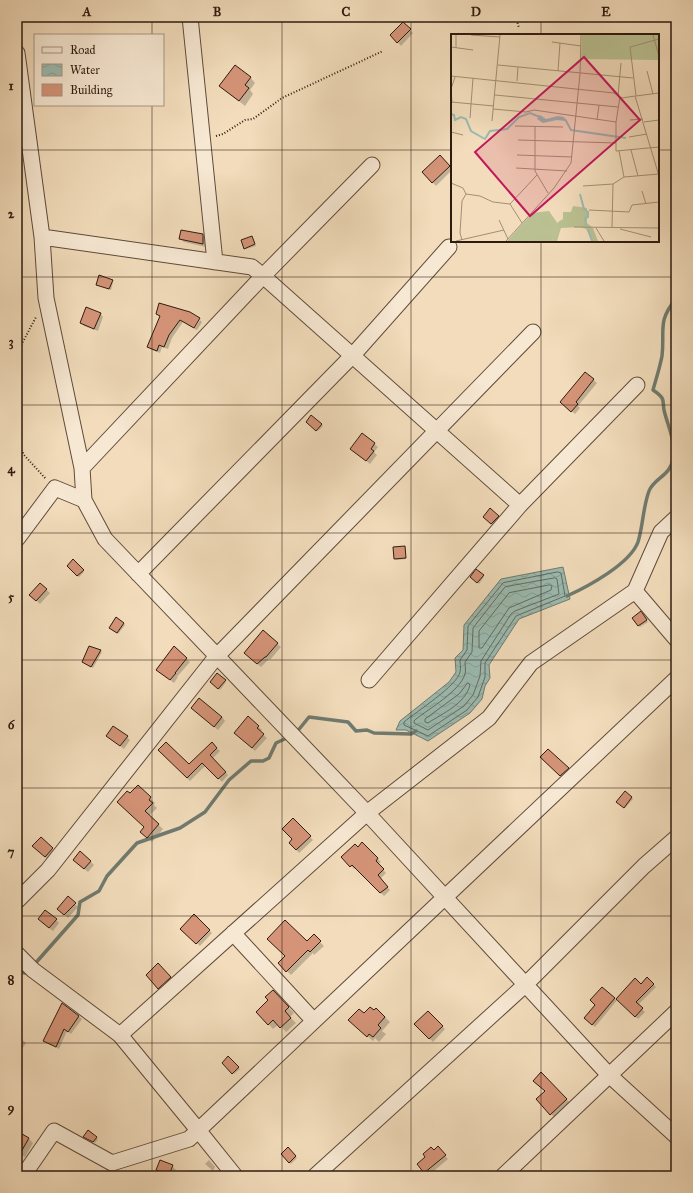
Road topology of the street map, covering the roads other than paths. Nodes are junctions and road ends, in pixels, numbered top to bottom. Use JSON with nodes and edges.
{"nodes":[{"id":1,"x":190,"y":17,"type":"edge"},
{"id":2,"x":17,"y":53,"type":"edge"},
{"id":3,"x":372,"y":165,"type":"dead end"},
{"id":4,"x":42,"y":236,"type":"junction"},
{"id":5,"x":449,"y":247,"type":"dead end"},
{"id":6,"x":215,"y":262,"type":"junction"},
{"id":7,"x":264,"y":276,"type":"junction"},
{"id":8,"x":533,"y":332,"type":"dead end"},
{"id":9,"x":353,"y":355,"type":"junction"},
{"id":10,"x":636,"y":385,"type":"dead end"},
{"id":11,"x":436,"y":430,"type":"junction"},
{"id":12,"x":82,"y":468,"type":"junction"},
{"id":13,"x":84,"y":500,"type":"junction"},
{"id":14,"x":520,"y":505,"type":"junction"},
{"id":15,"x":676,"y":518,"type":"edge"},
{"id":16,"x":17,"y":539,"type":"edge"},
{"id":17,"x":138,"y":574,"type":"junction"},
{"id":18,"x":635,"y":591,"type":"junction"},
{"id":19,"x":676,"y":639,"type":"edge"},
{"id":20,"x":216,"y":657,"type":"junction"},
{"id":21,"x":676,"y":679,"type":"edge"},
{"id":22,"x":369,"y":680,"type":"dead end"},
{"id":23,"x":367,"y":813,"type":"junction"},
{"id":24,"x":676,"y":838,"type":"edge"},
{"id":25,"x":444,"y":898,"type":"junction"},
{"id":26,"x":17,"y":900,"type":"edge"},
{"id":27,"x":234,"y":933,"type":"junction"},
{"id":28,"x":17,"y":954,"type":"edge"},
{"id":29,"x":525,"y":985,"type":"junction"},
{"id":30,"x":676,"y":1012,"type":"edge"},
{"id":31,"x":314,"y":1020,"type":"junction"},
{"id":32,"x":120,"y":1035,"type":"junction"},
{"id":33,"x":608,"y":1074,"type":"junction"},
{"id":34,"x":198,"y":1130,"type":"junction"},
{"id":35,"x":676,"y":1136,"type":"edge"},
{"id":36,"x":23,"y":1176,"type":"edge"},
{"id":37,"x":235,"y":1176,"type":"edge"},
{"id":38,"x":315,"y":1176,"type":"edge"},
{"id":39,"x":502,"y":1176,"type":"edge"}],
"edges":[{"from":1,"to":6,"type":"street"},
{"from":2,"to":4,"type":"street"},
{"from":3,"to":7,"type":"street"},
{"from":4,"to":6,"type":"street"},
{"from":4,"to":12,"type":"street"},
{"from":5,"to":9,"type":"street"},
{"from":6,"to":7,"type":"street"},
{"from":7,"to":9,"type":"street"},
{"from":7,"to":12,"type":"street"},
{"from":8,"to":11,"type":"street"},
{"from":9,"to":11,"type":"street"},
{"from":9,"to":17,"type":"street"},
{"from":10,"to":14,"type":"street"},
{"from":11,"to":14,"type":"street"},
{"from":11,"to":20,"type":"street"},
{"from":12,"to":13,"type":"street"},
{"from":13,"to":16,"type":"street"},
{"from":13,"to":17,"type":"street"},
{"from":14,"to":22,"type":"street"},
{"from":15,"to":18,"type":"street"},
{"from":17,"to":20,"type":"street"},
{"from":18,"to":19,"type":"street"},
{"from":18,"to":23,"type":"street"},
{"from":20,"to":23,"type":"street"},
{"from":20,"to":26,"type":"street"},
{"from":21,"to":25,"type":"street"},
{"from":23,"to":25,"type":"street"},
{"from":23,"to":27,"type":"street"},
{"from":24,"to":29,"type":"street"},
{"from":25,"to":29,"type":"street"},
{"from":25,"to":31,"type":"street"},
{"from":27,"to":31,"type":"street"},
{"from":27,"to":32,"type":"street"},
{"from":28,"to":32,"type":"street"},
{"from":29,"to":33,"type":"street"},
{"from":29,"to":38,"type":"street"},
{"from":30,"to":33,"type":"street"},
{"from":31,"to":34,"type":"street"},
{"from":32,"to":34,"type":"street"},
{"from":33,"to":35,"type":"street"},
{"from":33,"to":39,"type":"street"},
{"from":34,"to":36,"type":"street"},
{"from":34,"to":37,"type":"street"}]}
